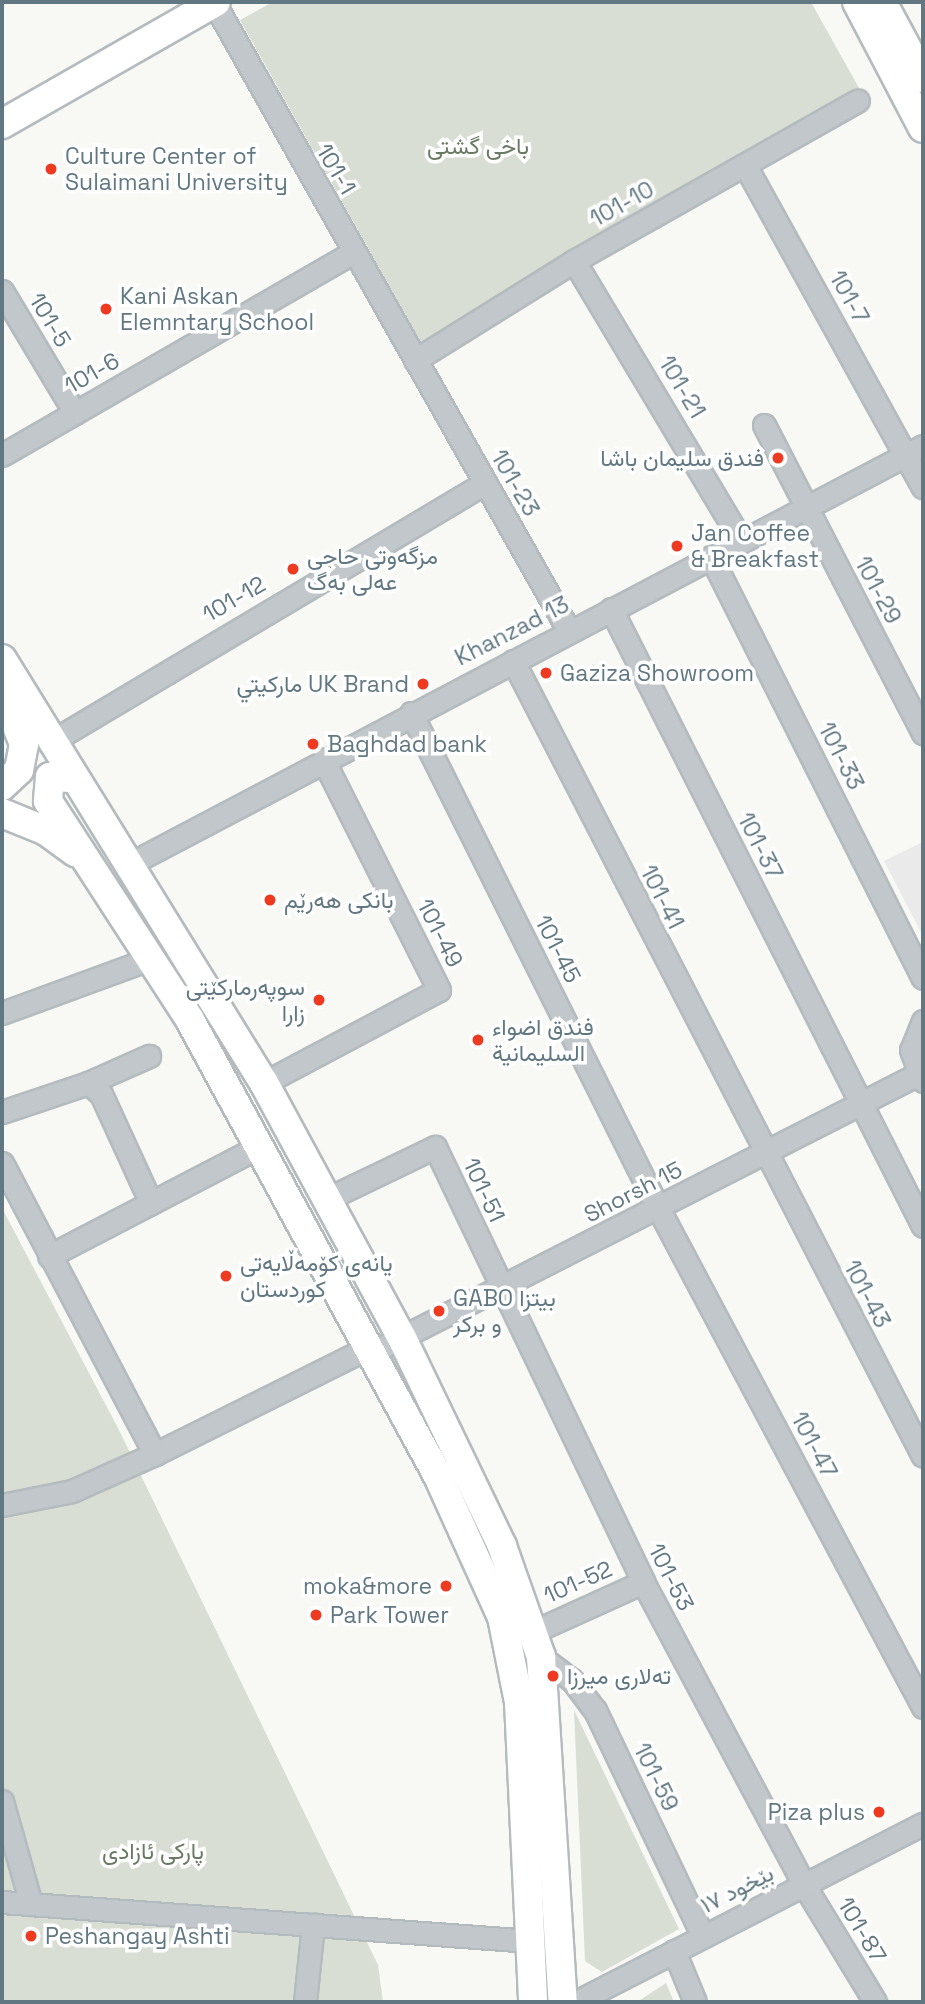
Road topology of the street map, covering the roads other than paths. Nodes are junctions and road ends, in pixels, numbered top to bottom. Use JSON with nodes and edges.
{"nodes":[{"id":1,"x":215,"y":2,"type":"edge"},
{"id":2,"x":857,"y":2,"type":"edge"},
{"id":3,"x":882,"y":2,"type":"edge"},
{"id":4,"x":923,"y":78,"type":"edge"},
{"id":5,"x":858,"y":100,"type":"dead end"},
{"id":6,"x":2,"y":124,"type":"edge"},
{"id":7,"x":923,"y":128,"type":"edge"},
{"id":8,"x":745,"y":166,"type":"junction"},
{"id":9,"x":354,"y":252,"type":"junction"},
{"id":10,"x":574,"y":261,"type":"junction"},
{"id":11,"x":2,"y":290,"type":"edge"},
{"id":12,"x":415,"y":360,"type":"junction"},
{"id":13,"x":75,"y":413,"type":"junction"},
{"id":14,"x":764,"y":425,"type":"dead end"},
{"id":15,"x":915,"y":450,"type":"edge"},
{"id":16,"x":2,"y":455,"type":"edge"},
{"id":17,"x":485,"y":483,"type":"junction"},
{"id":18,"x":923,"y":486,"type":"edge"},
{"id":19,"x":806,"y":508,"type":"junction"},
{"id":20,"x":742,"y":542,"type":"junction"},
{"id":21,"x":711,"y":557,"type":"junction"},
{"id":22,"x":611,"y":609,"type":"junction"},
{"id":23,"x":569,"y":631,"type":"junction"},
{"id":24,"x":2,"y":659,"type":"edge"},
{"id":25,"x":513,"y":661,"type":"junction"},
{"id":26,"x":2,"y":691,"type":"edge"},
{"id":27,"x":411,"y":713,"type":"junction"},
{"id":28,"x":923,"y":733,"type":"edge"},
{"id":29,"x":49,"y":743,"type":"junction"},
{"id":30,"x":12,"y":756,"type":"edge"},
{"id":31,"x":323,"y":760,"type":"junction"},
{"id":32,"x":71,"y":778,"type":"junction"},
{"id":33,"x":2,"y":786,"type":"edge"},
{"id":34,"x":2,"y":813,"type":"edge"},
{"id":35,"x":115,"y":872,"type":"junction"},
{"id":36,"x":152,"y":958,"type":"junction"},
{"id":37,"x":923,"y":978,"type":"edge"},
{"id":38,"x":2,"y":1013,"type":"edge"},
{"id":39,"x":923,"y":1021,"type":"edge"},
{"id":40,"x":149,"y":1056,"type":"dead end"},
{"id":41,"x":920,"y":1078,"type":"edge"},
{"id":42,"x":88,"y":1083,"type":"junction"},
{"id":43,"x":264,"y":1083,"type":"junction"},
{"id":44,"x":862,"y":1106,"type":"junction"},
{"id":45,"x":2,"y":1112,"type":"edge"},
{"id":46,"x":258,"y":1147,"type":"junction"},
{"id":47,"x":764,"y":1156,"type":"junction"},
{"id":48,"x":2,"y":1163,"type":"edge"},
{"id":49,"x":327,"y":1199,"type":"junction"},
{"id":50,"x":151,"y":1203,"type":"junction"},
{"id":51,"x":659,"y":1208,"type":"junction"},
{"id":52,"x":923,"y":1226,"type":"edge"},
{"id":53,"x":50,"y":1256,"type":"junction"},
{"id":54,"x":502,"y":1289,"type":"junction"},
{"id":55,"x":402,"y":1338,"type":"junction"},
{"id":56,"x":370,"y":1350,"type":"junction"},
{"id":57,"x":155,"y":1454,"type":"junction"},
{"id":58,"x":923,"y":1456,"type":"edge"},
{"id":59,"x":2,"y":1505,"type":"edge"},
{"id":60,"x":643,"y":1582,"type":"junction"},
{"id":61,"x":538,"y":1644,"type":"junction"},
{"id":62,"x":923,"y":1707,"type":"edge"},
{"id":63,"x":2,"y":1801,"type":"edge"},
{"id":64,"x":923,"y":1824,"type":"edge"},
{"id":65,"x":804,"y":1885,"type":"junction"},
{"id":66,"x":2,"y":1902,"type":"edge"},
{"id":67,"x":31,"y":1904,"type":"junction"},
{"id":68,"x":313,"y":1924,"type":"junction"},
{"id":69,"x":703,"y":1936,"type":"junction"},
{"id":70,"x":530,"y":1941,"type":"junction"},
{"id":71,"x":674,"y":1951,"type":"junction"},
{"id":72,"x":305,"y":2002,"type":"edge"},
{"id":73,"x":533,"y":2002,"type":"edge"},
{"id":74,"x":563,"y":2002,"type":"edge"},
{"id":75,"x":576,"y":2002,"type":"edge"},
{"id":76,"x":695,"y":2002,"type":"edge"},
{"id":77,"x":875,"y":2002,"type":"edge"}],
"edges":[{"from":1,"to":6,"type":"main road"},
{"from":1,"to":9,"type":"street","name":"101-1"},
{"from":2,"to":7,"type":"main road"},
{"from":3,"to":4,"type":"main road"},
{"from":5,"to":8,"type":"street","name":"101-10"},
{"from":8,"to":10,"type":"street","name":"101-10"},
{"from":8,"to":15,"type":"street","name":"101-7"},
{"from":9,"to":12,"type":"street","name":"101-1"},
{"from":9,"to":13,"type":"street","name":"101-6"},
{"from":10,"to":12,"type":"street","name":"101-10"},
{"from":10,"to":20,"type":"street","name":"101-21"},
{"from":11,"to":13,"type":"street","name":"101-5"},
{"from":12,"to":17,"type":"street","name":"101-23"},
{"from":13,"to":16,"type":"street","name":"101-6"},
{"from":14,"to":19,"type":"street","name":"101-29"},
{"from":15,"to":18,"type":"street","name":"101-7"},
{"from":15,"to":19,"type":"street","name":"Khanzad 13"},
{"from":17,"to":23,"type":"street","name":"101-23"},
{"from":17,"to":29,"type":"street","name":"101-12"},
{"from":19,"to":20,"type":"street","name":"Khanzad 13"},
{"from":19,"to":28,"type":"street","name":"101-29"},
{"from":20,"to":21,"type":"street","name":"Khanzad 13"},
{"from":21,"to":22,"type":"street","name":"Khanzad 13"},
{"from":21,"to":37,"type":"street","name":"101-33"},
{"from":22,"to":23,"type":"street","name":"Khanzad 13"},
{"from":22,"to":44,"type":"street","name":"101-37"},
{"from":23,"to":25,"type":"street","name":"Khanzad 13"},
{"from":24,"to":29,"type":"main road"},
{"from":25,"to":27,"type":"street","name":"Khanzad 13"},
{"from":25,"to":47,"type":"street","name":"101-41"},
{"from":26,"to":30,"type":"main road"},
{"from":27,"to":31,"type":"street","name":"Khanzad 13"},
{"from":27,"to":51,"type":"street","name":"101-45"},
{"from":29,"to":32,"type":"main road"},
{"from":30,"to":32,"type":"main road"},
{"from":30,"to":33,"type":"main road"},
{"from":31,"to":35,"type":"street","name":"Khanzad 13"},
{"from":31,"to":43,"type":"street","name":"101-49"},
{"from":32,"to":35,"type":"main road"},
{"from":34,"to":35,"type":"main road"},
{"from":35,"to":36,"type":"main road"},
{"from":35,"to":43,"type":"main road"},
{"from":36,"to":38,"type":"street"},
{"from":36,"to":46,"type":"main road"},
{"from":39,"to":41,"type":"street","name":"Shorsh 15"},
{"from":40,"to":42,"type":"street"},
{"from":41,"to":44,"type":"street","name":"Shorsh 15"},
{"from":42,"to":45,"type":"street"},
{"from":42,"to":50,"type":"street"},
{"from":43,"to":49,"type":"main road"},
{"from":44,"to":47,"type":"street","name":"Shorsh 15"},
{"from":44,"to":52,"type":"street","name":"101-37"},
{"from":46,"to":50,"type":"street"},
{"from":46,"to":56,"type":"main road"},
{"from":47,"to":51,"type":"street","name":"Shorsh 15"},
{"from":47,"to":58,"type":"street","name":"101-43"},
{"from":48,"to":53,"type":"street"},
{"from":49,"to":54,"type":"street","name":"101-51"},
{"from":49,"to":55,"type":"main road"},
{"from":50,"to":53,"type":"street"},
{"from":51,"to":54,"type":"street","name":"Shorsh 15"},
{"from":51,"to":62,"type":"street","name":"101-47"},
{"from":53,"to":57,"type":"street"},
{"from":54,"to":55,"type":"street","name":"Shorsh 15"},
{"from":54,"to":60,"type":"street","name":"101-53"},
{"from":55,"to":56,"type":"street","name":"Shorsh 15"},
{"from":55,"to":61,"type":"main road"},
{"from":56,"to":57,"type":"street","name":"Shorsh 15"},
{"from":56,"to":70,"type":"main road"},
{"from":57,"to":59,"type":"street","name":"Shorsh 15"},
{"from":60,"to":61,"type":"street","name":"101-52"},
{"from":60,"to":65,"type":"street","name":"101-53"},
{"from":61,"to":69,"type":"street","name":"101-59"},
{"from":61,"to":74,"type":"main road"},
{"from":63,"to":67,"type":"street"},
{"from":64,"to":65,"type":"street","name":"بێخود ١٧"},
{"from":65,"to":69,"type":"street","name":"بێخود ١٧"},
{"from":65,"to":77,"type":"street","name":"101-87"},
{"from":66,"to":67,"type":"street"},
{"from":67,"to":68,"type":"street"},
{"from":68,"to":70,"type":"street"},
{"from":68,"to":72,"type":"street"},
{"from":69,"to":71,"type":"street","name":"بێخود ١٧"},
{"from":70,"to":73,"type":"main road"},
{"from":71,"to":75,"type":"street","name":"بێخود ١٧"},
{"from":71,"to":76,"type":"street"}]}
